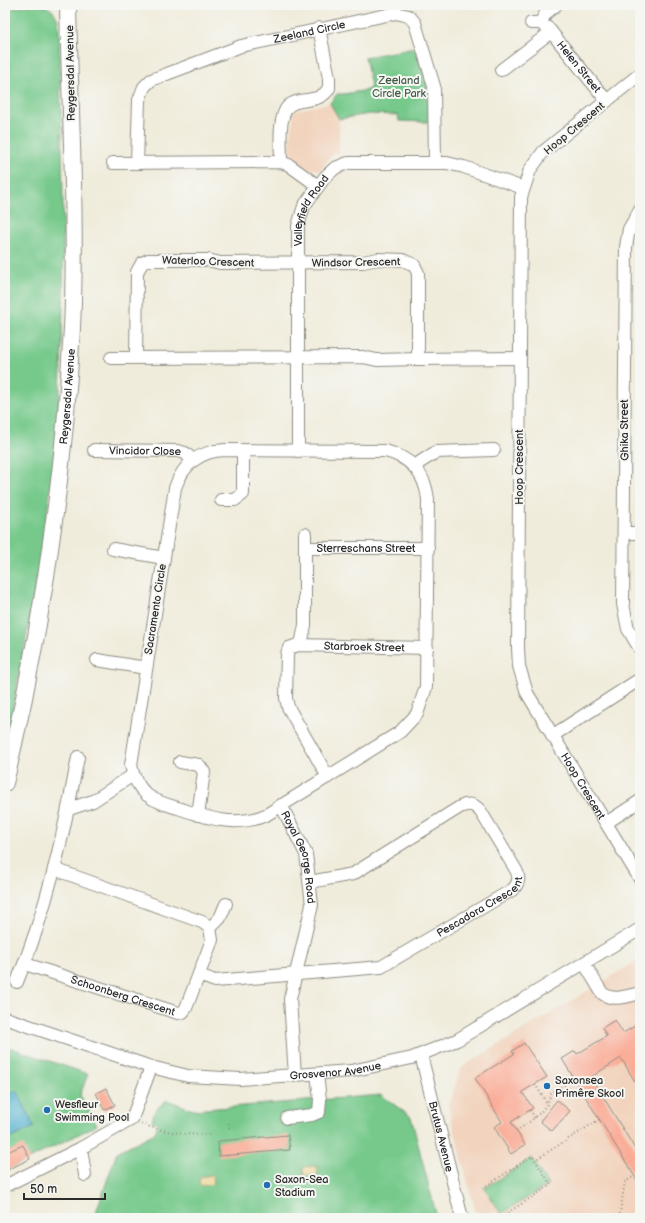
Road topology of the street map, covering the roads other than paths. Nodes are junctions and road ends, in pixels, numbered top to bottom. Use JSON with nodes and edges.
{"nodes":[{"id":1,"x":68,"y":5,"type":"edge"},
{"id":2,"x":556,"y":5,"type":"edge"},
{"id":3,"x":319,"y":28,"type":"junction"},
{"id":4,"x":551,"y":32,"type":"junction"},
{"id":5,"x":501,"y":70,"type":"dead end"},
{"id":6,"x":640,"y":74,"type":"edge"},
{"id":7,"x":607,"y":101,"type":"junction"},
{"id":8,"x":281,"y":162,"type":"junction"},
{"id":9,"x":435,"y":162,"type":"junction"},
{"id":10,"x":113,"y":163,"type":"dead end"},
{"id":11,"x":138,"y":163,"type":"junction"},
{"id":12,"x":318,"y":186,"type":"junction"},
{"id":13,"x":523,"y":188,"type":"junction"},
{"id":14,"x":640,"y":210,"type":"edge"},
{"id":15,"x":298,"y":262,"type":"junction"},
{"id":16,"x":298,"y":357,"type":"junction"},
{"id":17,"x":110,"y":358,"type":"dead end"},
{"id":18,"x":136,"y":358,"type":"junction"},
{"id":19,"x":519,"y":358,"type":"junction"},
{"id":20,"x":418,"y":359,"type":"junction"},
{"id":21,"x":94,"y":450,"type":"dead end"},
{"id":22,"x":494,"y":450,"type":"dead end"},
{"id":23,"x":242,"y":451,"type":"junction"},
{"id":24,"x":298,"y":451,"type":"junction"},
{"id":25,"x":193,"y":460,"type":"junction"},
{"id":26,"x":414,"y":466,"type":"junction"},
{"id":27,"x":221,"y":500,"type":"dead end"},
{"id":28,"x":624,"y":533,"type":"junction"},
{"id":29,"x":640,"y":533,"type":"edge"},
{"id":30,"x":305,"y":534,"type":"dead end"},
{"id":31,"x":305,"y":548,"type":"junction"},
{"id":32,"x":428,"y":548,"type":"junction"},
{"id":33,"x":113,"y":549,"type":"dead end"},
{"id":34,"x":164,"y":558,"type":"junction"},
{"id":35,"x":301,"y":645,"type":"junction"},
{"id":36,"x":427,"y":648,"type":"junction"},
{"id":37,"x":640,"y":649,"type":"edge"},
{"id":38,"x":97,"y":660,"type":"dead end"},
{"id":39,"x":146,"y":668,"type":"junction"},
{"id":40,"x":640,"y":679,"type":"edge"},
{"id":41,"x":552,"y":736,"type":"junction"},
{"id":42,"x":78,"y":757,"type":"dead end"},
{"id":43,"x":180,"y":762,"type":"dead end"},
{"id":44,"x":133,"y":775,"type":"junction"},
{"id":45,"x":328,"y":777,"type":"junction"},
{"id":46,"x":5,"y":783,"type":"edge"},
{"id":47,"x":640,"y":801,"type":"edge"},
{"id":48,"x":281,"y":806,"type":"junction"},
{"id":49,"x":69,"y":809,"type":"junction"},
{"id":50,"x":198,"y":815,"type":"junction"},
{"id":51,"x":606,"y":824,"type":"junction"},
{"id":52,"x":54,"y":869,"type":"junction"},
{"id":53,"x":640,"y":879,"type":"edge"},
{"id":54,"x":310,"y":882,"type":"junction"},
{"id":55,"x":226,"y":904,"type":"dead end"},
{"id":56,"x":210,"y":928,"type":"junction"},
{"id":57,"x":640,"y":929,"type":"edge"},
{"id":58,"x":584,"y":963,"type":"junction"},
{"id":59,"x":25,"y":964,"type":"junction"},
{"id":60,"x":198,"y":975,"type":"junction"},
{"id":61,"x":296,"y":975,"type":"junction"},
{"id":62,"x":17,"y":982,"type":"dead end"},
{"id":63,"x":640,"y":993,"type":"edge"},
{"id":64,"x":5,"y":1018,"type":"edge"},
{"id":65,"x":421,"y":1055,"type":"junction"},
{"id":66,"x":151,"y":1067,"type":"junction"},
{"id":67,"x":317,"y":1074,"type":"junction"},
{"id":68,"x":295,"y":1076,"type":"junction"},
{"id":69,"x":287,"y":1118,"type":"dead end"},
{"id":70,"x":81,"y":1148,"type":"junction"},
{"id":71,"x":85,"y":1175,"type":"dead end"},
{"id":72,"x":5,"y":1186,"type":"edge"},
{"id":73,"x":462,"y":1218,"type":"edge"}],
"edges":[{"from":1,"to":46,"type":"main road","name":"Reygersdal Avenue"},
{"from":2,"to":4,"type":"street","name":"Helen Street"},
{"from":3,"to":8,"type":"street"},
{"from":3,"to":9,"type":"street","name":"Zeeland Circle"},
{"from":3,"to":11,"type":"street","name":"Zeeland Circle"},
{"from":4,"to":5,"type":"street","name":"Helen Street"},
{"from":4,"to":7,"type":"street","name":"Helen Street"},
{"from":6,"to":7,"type":"street","name":"Hoop Crescent"},
{"from":7,"to":13,"type":"street","name":"Hoop Crescent"},
{"from":8,"to":11,"type":"street"},
{"from":8,"to":12,"type":"street"},
{"from":9,"to":12,"type":"street","name":"Valleyfield Road"},
{"from":9,"to":13,"type":"street","name":"Valleyfield Road"},
{"from":10,"to":11,"type":"street"},
{"from":12,"to":15,"type":"street","name":"Valleyfield Road"},
{"from":13,"to":19,"type":"street","name":"Hoop Crescent"},
{"from":14,"to":28,"type":"street","name":"Ghika Street"},
{"from":15,"to":16,"type":"street","name":"Valleyfield Road"},
{"from":15,"to":18,"type":"street","name":"Waterloo Crescent"},
{"from":15,"to":20,"type":"street","name":"Windsor Crescent"},
{"from":16,"to":18,"type":"street"},
{"from":16,"to":20,"type":"street"},
{"from":16,"to":24,"type":"street","name":"Valleyfield Road"},
{"from":17,"to":18,"type":"street"},
{"from":19,"to":20,"type":"street"},
{"from":19,"to":41,"type":"street","name":"Hoop Crescent"},
{"from":21,"to":25,"type":"street","name":"Vincidor Close"},
{"from":22,"to":26,"type":"street"},
{"from":23,"to":24,"type":"street","name":"Sacramento Circle"},
{"from":23,"to":25,"type":"street","name":"Sacramento Circle"},
{"from":23,"to":27,"type":"street"},
{"from":24,"to":26,"type":"street","name":"Sacramento Circle"},
{"from":25,"to":34,"type":"street","name":"Sacramento Circle"},
{"from":26,"to":32,"type":"street","name":"Sacramento Circle"},
{"from":28,"to":29,"type":"street"},
{"from":28,"to":37,"type":"street","name":"Ghika Street"},
{"from":30,"to":31,"type":"street","name":"Sterreschans Street"},
{"from":31,"to":32,"type":"street","name":"Sterreschans Street"},
{"from":31,"to":35,"type":"street","name":"Sterreschans Street"},
{"from":32,"to":36,"type":"street","name":"Sacramento Circle"},
{"from":33,"to":34,"type":"street"},
{"from":34,"to":39,"type":"street","name":"Sacramento Circle"},
{"from":35,"to":36,"type":"street","name":"Starbroek Street"},
{"from":35,"to":45,"type":"street"},
{"from":36,"to":45,"type":"street","name":"Sacramento Circle"},
{"from":38,"to":39,"type":"street"},
{"from":39,"to":44,"type":"street","name":"Sacramento Circle"},
{"from":40,"to":41,"type":"street"},
{"from":41,"to":51,"type":"street","name":"Hoop Crescent"},
{"from":42,"to":49,"type":"street"},
{"from":43,"to":50,"type":"street"},
{"from":44,"to":49,"type":"street"},
{"from":44,"to":50,"type":"street","name":"Sacramento Circle"},
{"from":45,"to":48,"type":"street","name":"Sacramento Circle"},
{"from":47,"to":51,"type":"street"},
{"from":48,"to":50,"type":"street","name":"Sacramento Circle"},
{"from":48,"to":54,"type":"street","name":"Royal George Road"},
{"from":49,"to":52,"type":"street"},
{"from":51,"to":53,"type":"street","name":"Hoop Crescent"},
{"from":52,"to":56,"type":"street"},
{"from":52,"to":59,"type":"street"},
{"from":54,"to":61,"type":"street","name":"Royal George Road"},
{"from":54,"to":61,"type":"street","name":"Pescadora Crescent"},
{"from":55,"to":56,"type":"street"},
{"from":56,"to":60,"type":"street","name":"Schoonberg Crescent"},
{"from":57,"to":58,"type":"street","name":"Grosvenor Avenue"},
{"from":58,"to":63,"type":"street"},
{"from":58,"to":65,"type":"street","name":"Grosvenor Avenue"},
{"from":59,"to":60,"type":"street","name":"Schoonberg Crescent"},
{"from":59,"to":62,"type":"street"},
{"from":60,"to":61,"type":"street"},
{"from":61,"to":68,"type":"street","name":"Royal George Road"},
{"from":64,"to":66,"type":"street","name":"Grosvenor Avenue"},
{"from":65,"to":67,"type":"street","name":"Grosvenor Avenue"},
{"from":65,"to":73,"type":"street","name":"Brutus Avenue"},
{"from":66,"to":68,"type":"street","name":"Grosvenor Avenue"},
{"from":66,"to":70,"type":"street"},
{"from":67,"to":68,"type":"street","name":"Grosvenor Avenue"},
{"from":67,"to":69,"type":"street"},
{"from":70,"to":71,"type":"street"},
{"from":70,"to":72,"type":"street"}]}
